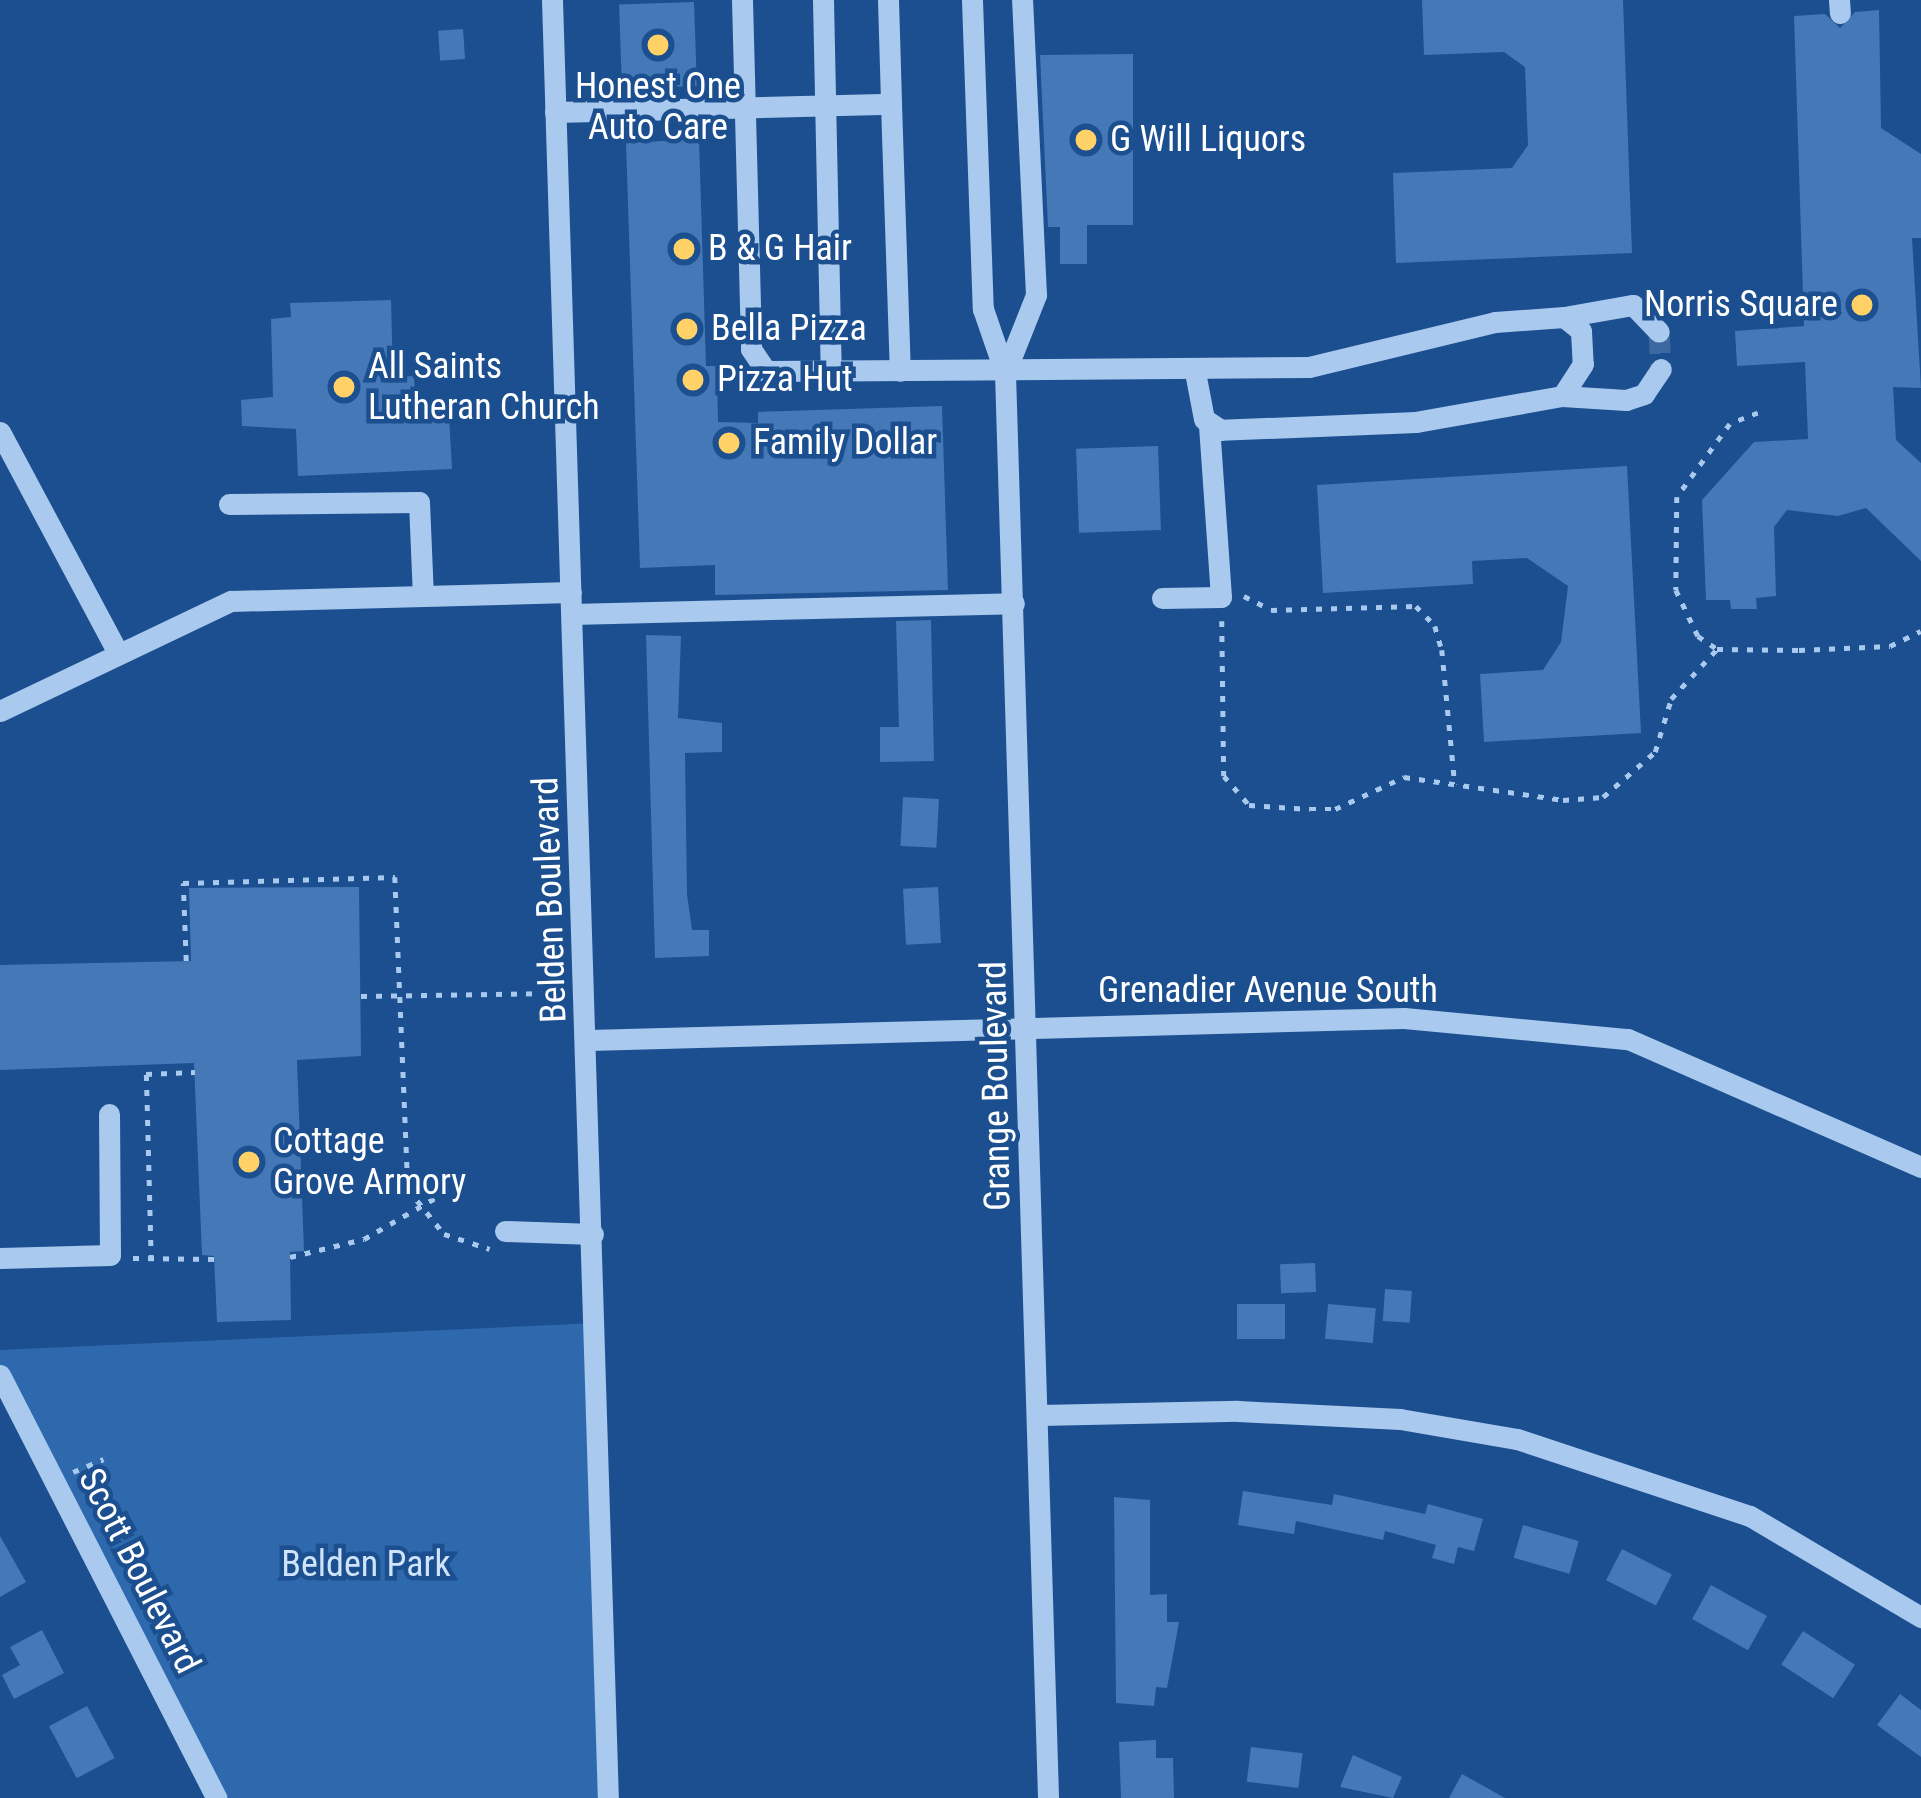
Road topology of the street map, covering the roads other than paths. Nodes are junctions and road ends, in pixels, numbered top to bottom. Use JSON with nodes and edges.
{"nodes":[{"id":1,"x":552,"y":0,"type":"edge"},
{"id":2,"x":742,"y":0,"type":"edge"},
{"id":3,"x":823,"y":0,"type":"edge"},
{"id":4,"x":889,"y":0,"type":"edge"},
{"id":5,"x":972,"y":0,"type":"edge"},
{"id":6,"x":1022,"y":0,"type":"edge"},
{"id":7,"x":891,"y":104,"type":"junction"},
{"id":8,"x":825,"y":105,"type":"junction"},
{"id":9,"x":748,"y":107,"type":"junction"},
{"id":10,"x":555,"y":112,"type":"junction"},
{"id":11,"x":1564,"y":317,"type":"junction"},
{"id":12,"x":1659,"y":332,"type":"dead end"},
{"id":13,"x":1661,"y":369,"type":"dead end"},
{"id":14,"x":831,"y":371,"type":"junction"},
{"id":15,"x":900,"y":371,"type":"junction"},
{"id":16,"x":1195,"y":371,"type":"junction"},
{"id":17,"x":1005,"y":374,"type":"junction"},
{"id":18,"x":1562,"y":397,"type":"junction"},
{"id":19,"x":1209,"y":427,"type":"junction"},
{"id":20,"x":0,"y":432,"type":"edge"},
{"id":21,"x":230,"y":504,"type":"dead end"},
{"id":22,"x":423,"y":596,"type":"junction"},
{"id":23,"x":1162,"y":598,"type":"dead end"},
{"id":24,"x":571,"y":603,"type":"junction"},
{"id":25,"x":1014,"y":603,"type":"junction"},
{"id":26,"x":117,"y":651,"type":"junction"},
{"id":27,"x":0,"y":711,"type":"edge"},
{"id":28,"x":1026,"y":1028,"type":"junction"},
{"id":29,"x":589,"y":1040,"type":"junction"},
{"id":30,"x":109,"y":1114,"type":"dead end"},
{"id":31,"x":1921,"y":1167,"type":"edge"},
{"id":32,"x":516,"y":1232,"type":"road end"},
{"id":33,"x":593,"y":1234,"type":"junction"},
{"id":34,"x":0,"y":1258,"type":"edge"},
{"id":35,"x":0,"y":1375,"type":"edge"},
{"id":36,"x":1040,"y":1415,"type":"junction"},
{"id":37,"x":1921,"y":1617,"type":"edge"},
{"id":38,"x":216,"y":1798,"type":"edge"},
{"id":39,"x":608,"y":1798,"type":"edge"},
{"id":40,"x":1048,"y":1798,"type":"edge"}],
"edges":[{"from":1,"to":10,"type":"street","name":"Belden Boulevard"},
{"from":2,"to":9,"type":"street"},
{"from":3,"to":8,"type":"street"},
{"from":4,"to":7,"type":"street"},
{"from":5,"to":17,"type":"street","name":"Grange Boulevard"},
{"from":6,"to":17,"type":"street","name":"Grange Boulevard"},
{"from":7,"to":8,"type":"street"},
{"from":7,"to":15,"type":"street"},
{"from":8,"to":9,"type":"street"},
{"from":8,"to":14,"type":"street"},
{"from":9,"to":10,"type":"street"},
{"from":9,"to":14,"type":"street"},
{"from":10,"to":24,"type":"street","name":"Belden Boulevard"},
{"from":11,"to":12,"type":"street"},
{"from":11,"to":16,"type":"street"},
{"from":11,"to":18,"type":"street"},
{"from":13,"to":18,"type":"street"},
{"from":14,"to":15,"type":"street"},
{"from":15,"to":17,"type":"street"},
{"from":16,"to":17,"type":"street"},
{"from":16,"to":19,"type":"street"},
{"from":17,"to":25,"type":"street","name":"Grange Boulevard"},
{"from":18,"to":19,"type":"street"},
{"from":19,"to":23,"type":"street"},
{"from":20,"to":26,"type":"street"},
{"from":21,"to":22,"type":"street"},
{"from":22,"to":24,"type":"street"},
{"from":22,"to":26,"type":"street"},
{"from":24,"to":25,"type":"street"},
{"from":24,"to":29,"type":"street","name":"Belden Boulevard"},
{"from":25,"to":28,"type":"street","name":"Grange Boulevard"},
{"from":26,"to":27,"type":"street"},
{"from":28,"to":29,"type":"street","name":"Grenadier Avenue South"},
{"from":28,"to":31,"type":"street","name":"Grenadier Avenue South"},
{"from":28,"to":36,"type":"street","name":"Grange Boulevard"},
{"from":29,"to":33,"type":"street","name":"Belden Boulevard"},
{"from":30,"to":34,"type":"street"},
{"from":32,"to":33,"type":"street"},
{"from":33,"to":39,"type":"street","name":"Belden Boulevard"},
{"from":35,"to":38,"type":"street","name":"Scott Boulevard"},
{"from":36,"to":37,"type":"street"},
{"from":36,"to":40,"type":"street","name":"Grange Boulevard"}]}
